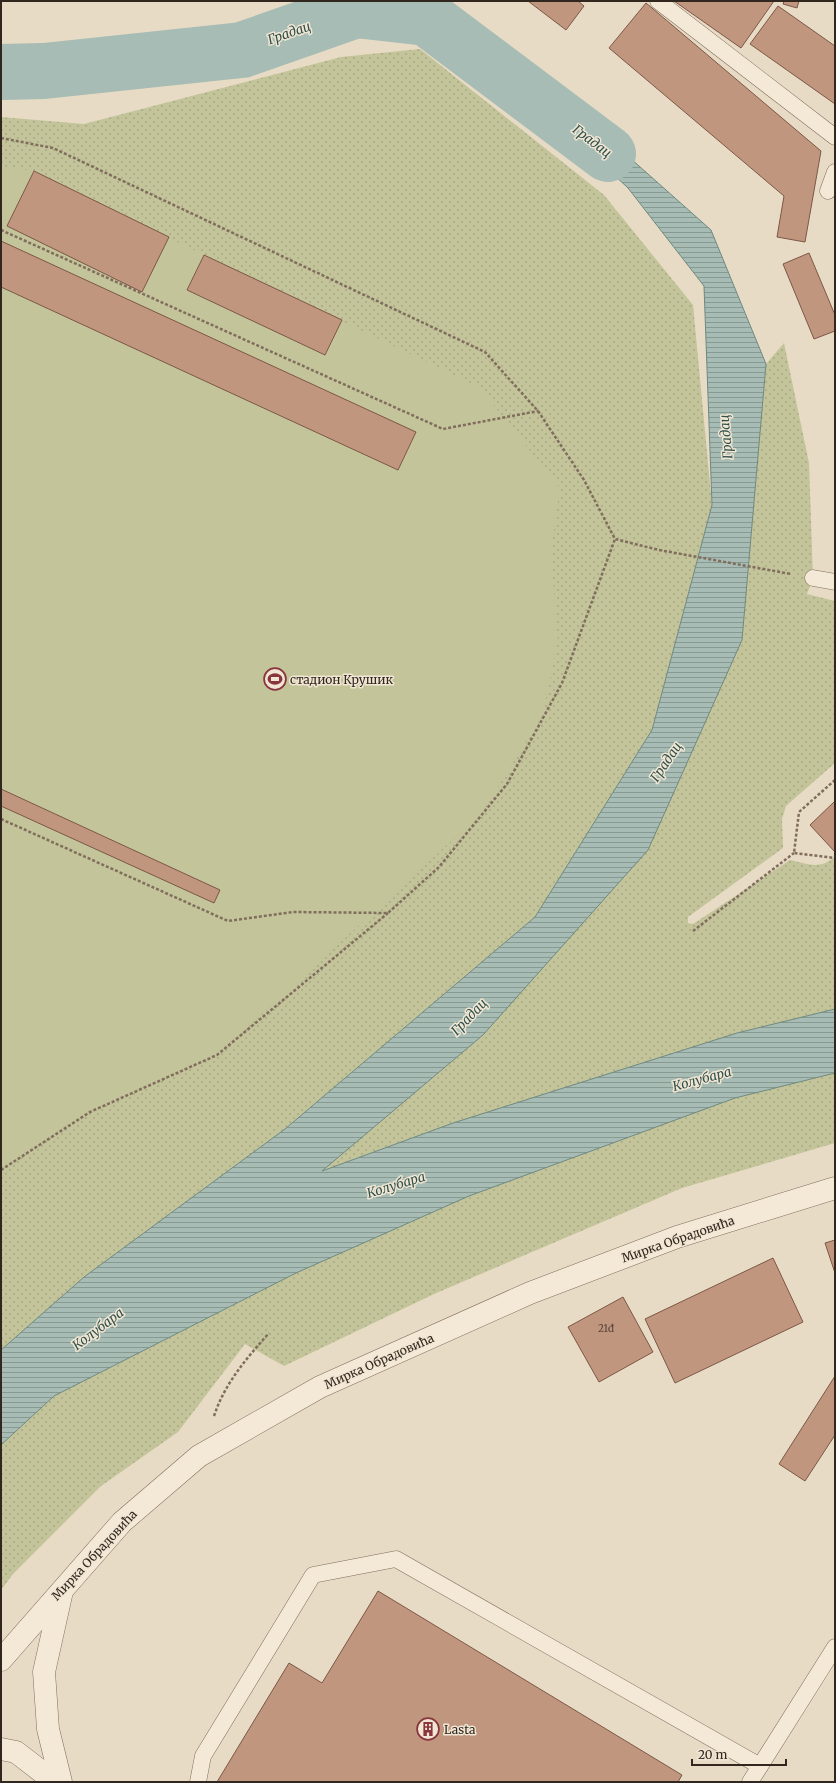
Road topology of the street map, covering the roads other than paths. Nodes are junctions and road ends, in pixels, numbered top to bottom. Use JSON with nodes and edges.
{"nodes":[{"id":1,"x":658,"y":1,"type":"edge"},
{"id":2,"x":835,"y":137,"type":"edge"},
{"id":3,"x":835,"y":172,"type":"edge"},
{"id":4,"x":828,"y":191,"type":"dead end"},
{"id":5,"x":813,"y":578,"type":"road end"},
{"id":6,"x":835,"y":582,"type":"edge"},
{"id":7,"x":835,"y":1188,"type":"edge"},
{"id":8,"x":63,"y":1588,"type":"junction"},
{"id":9,"x":835,"y":1648,"type":"edge"},
{"id":10,"x":1,"y":1660,"type":"edge"},
{"id":11,"x":1,"y":1749,"type":"edge"},
{"id":12,"x":760,"y":1766,"type":"junction"},
{"id":13,"x":55,"y":1782,"type":"edge"},
{"id":14,"x":60,"y":1782,"type":"edge"},
{"id":15,"x":198,"y":1782,"type":"edge"},
{"id":16,"x":750,"y":1782,"type":"edge"}],
"edges":[{"from":1,"to":2,"type":"lane"},
{"from":3,"to":4,"type":"lane"},
{"from":5,"to":6,"type":"lane"},
{"from":7,"to":8,"type":"street","name":"Мирка Обрадовића"},
{"from":8,"to":10,"type":"street","name":"Мирка Обрадовића"},
{"from":8,"to":14,"type":"street"},
{"from":9,"to":12,"type":"lane"},
{"from":11,"to":13,"type":"street"},
{"from":12,"to":15,"type":"lane"},
{"from":12,"to":16,"type":"lane"}]}
